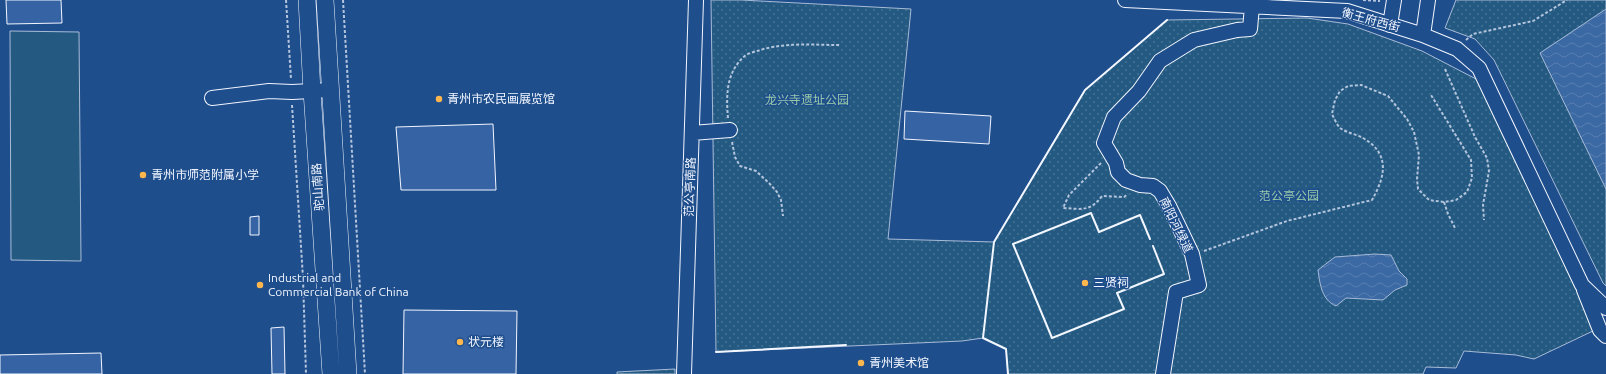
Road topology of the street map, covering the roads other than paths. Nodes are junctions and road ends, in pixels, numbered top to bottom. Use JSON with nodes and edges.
{"nodes":[{"id":1,"x":307,"y":0,"type":"edge"},
{"id":2,"x":325,"y":0,"type":"edge"},
{"id":3,"x":696,"y":0,"type":"edge"},
{"id":4,"x":1125,"y":0,"type":"edge"},
{"id":5,"x":1394,"y":0,"type":"edge"},
{"id":6,"x":1428,"y":0,"type":"edge"},
{"id":7,"x":1293,"y":4,"type":"edge"},
{"id":8,"x":1252,"y":6,"type":"junction"},
{"id":9,"x":1390,"y":25,"type":"junction"},
{"id":10,"x":1424,"y":35,"type":"junction"},
{"id":11,"x":331,"y":90,"type":"junction"},
{"id":12,"x":312,"y":91,"type":"junction"},
{"id":13,"x":212,"y":98,"type":"dead end"},
{"id":14,"x":730,"y":130,"type":"road end"},
{"id":15,"x":692,"y":132,"type":"junction"},
{"id":16,"x":1582,"y":285,"type":"junction"},
{"id":17,"x":1606,"y":308,"type":"edge"},
{"id":18,"x":1606,"y":336,"type":"edge"},
{"id":19,"x":331,"y":374,"type":"edge"},
{"id":20,"x":348,"y":374,"type":"edge"},
{"id":21,"x":684,"y":374,"type":"edge"},
{"id":22,"x":1164,"y":374,"type":"edge"}],
"edges":[{"from":1,"to":12,"type":"main road","name":"驼山南路"},
{"from":2,"to":11,"type":"main road","name":"驼山南路"},
{"from":3,"to":15,"type":"street","name":"范公亭南路"},
{"from":4,"to":8,"type":"street","name":"衡王府西街"},
{"from":5,"to":9,"type":"street"},
{"from":6,"to":10,"type":"street"},
{"from":7,"to":8,"type":"street","name":"衡王府西街"},
{"from":7,"to":9,"type":"street","name":"衡王府西街"},
{"from":8,"to":22,"type":"street","name":"南阳河绿道"},
{"from":9,"to":10,"type":"street","name":"衡王府西街"},
{"from":10,"to":16,"type":"street","name":"衡王府西街"},
{"from":11,"to":12,"type":"street"},
{"from":11,"to":20,"type":"main road","name":"驼山南路"},
{"from":12,"to":13,"type":"street"},
{"from":12,"to":19,"type":"main road","name":"驼山南路"},
{"from":14,"to":15,"type":"street"},
{"from":15,"to":21,"type":"street","name":"范公亭南路"},
{"from":16,"to":17,"type":"street"},
{"from":16,"to":18,"type":"street","name":"衡王府西街"}]}
